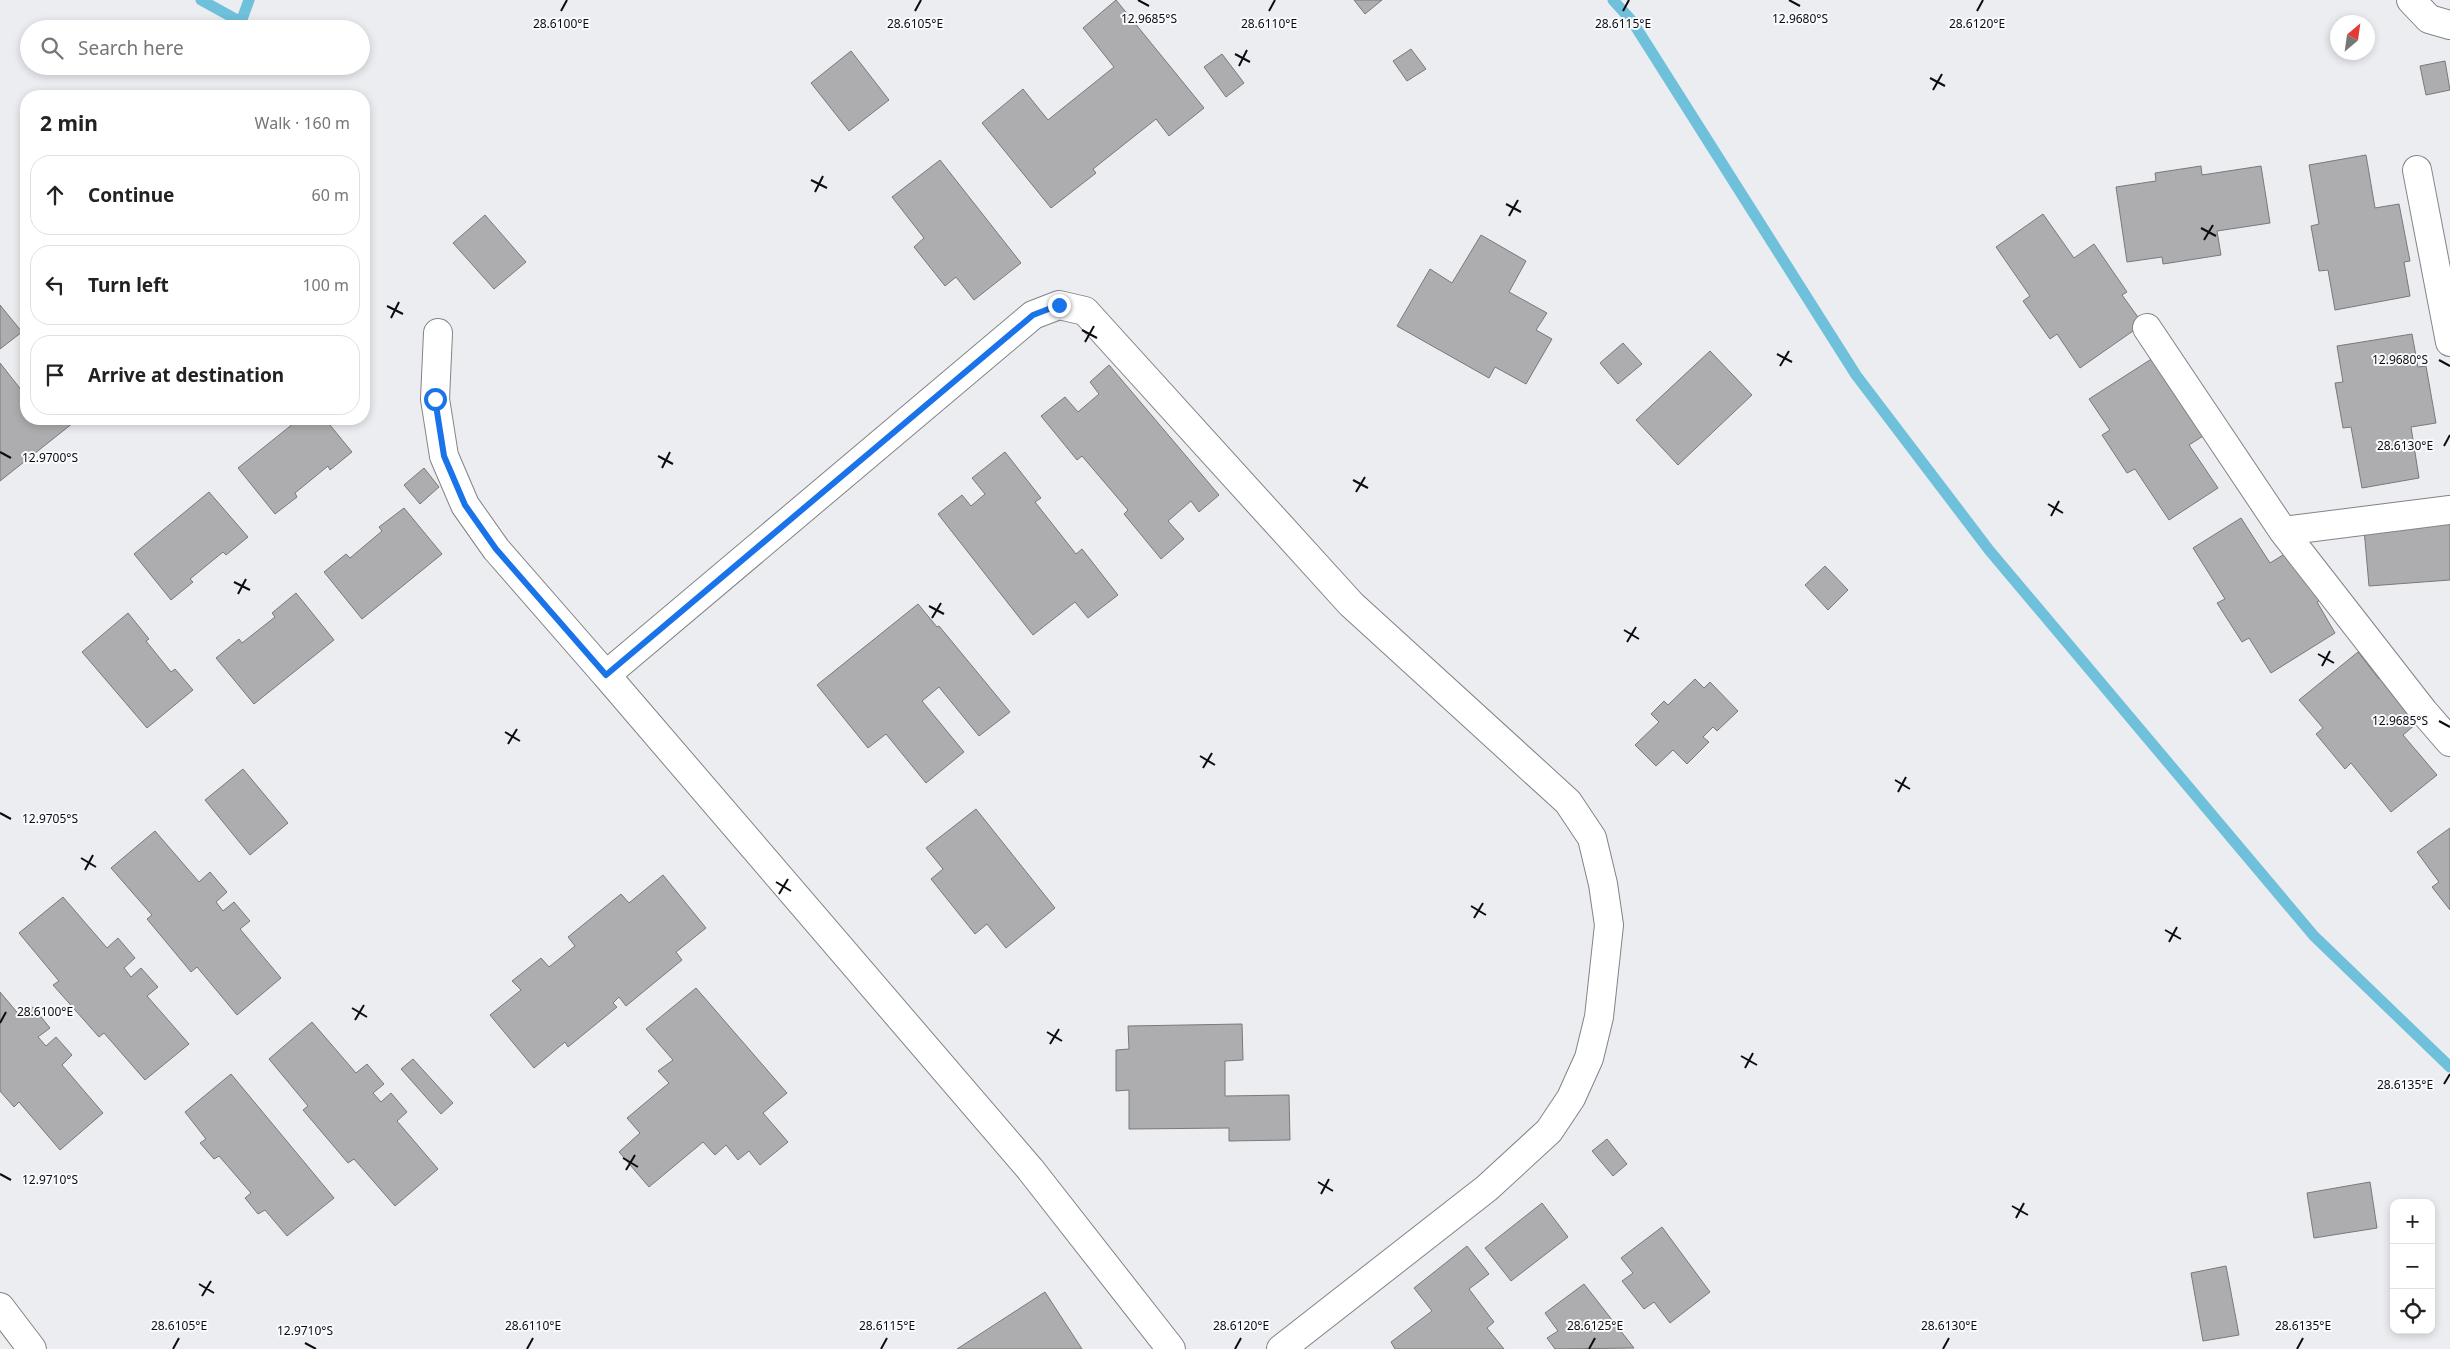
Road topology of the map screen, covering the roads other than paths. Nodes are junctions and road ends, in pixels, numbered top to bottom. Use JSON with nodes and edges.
{"nodes":[{"id":1,"x":2411,"y":0,"type":"edge"},
{"id":2,"x":2450,"y":25,"type":"edge"},
{"id":3,"x":2417,"y":170,"type":"dead end"},
{"id":4,"x":2147,"y":328,"type":"dead end"},
{"id":5,"x":438,"y":333,"type":"dead end"},
{"id":6,"x":2450,"y":342,"type":"edge"},
{"id":7,"x":2450,"y":510,"type":"edge"},
{"id":8,"x":2283,"y":531,"type":"junction"},
{"id":9,"x":606,"y":675,"type":"junction"},
{"id":10,"x":2450,"y":742,"type":"edge"},
{"id":11,"x":0,"y":1307,"type":"edge"},
{"id":12,"x":32,"y":1349,"type":"edge"},
{"id":13,"x":1171,"y":1349,"type":"edge"},
{"id":14,"x":1281,"y":1349,"type":"edge"}],
"edges":[{"from":1,"to":2,"type":"street"},
{"from":3,"to":6,"type":"street"},
{"from":4,"to":8,"type":"street"},
{"from":5,"to":9,"type":"street"},
{"from":7,"to":8,"type":"street"},
{"from":8,"to":10,"type":"street"},
{"from":9,"to":13,"type":"street"},
{"from":9,"to":14,"type":"street"},
{"from":11,"to":12,"type":"street"}]}
